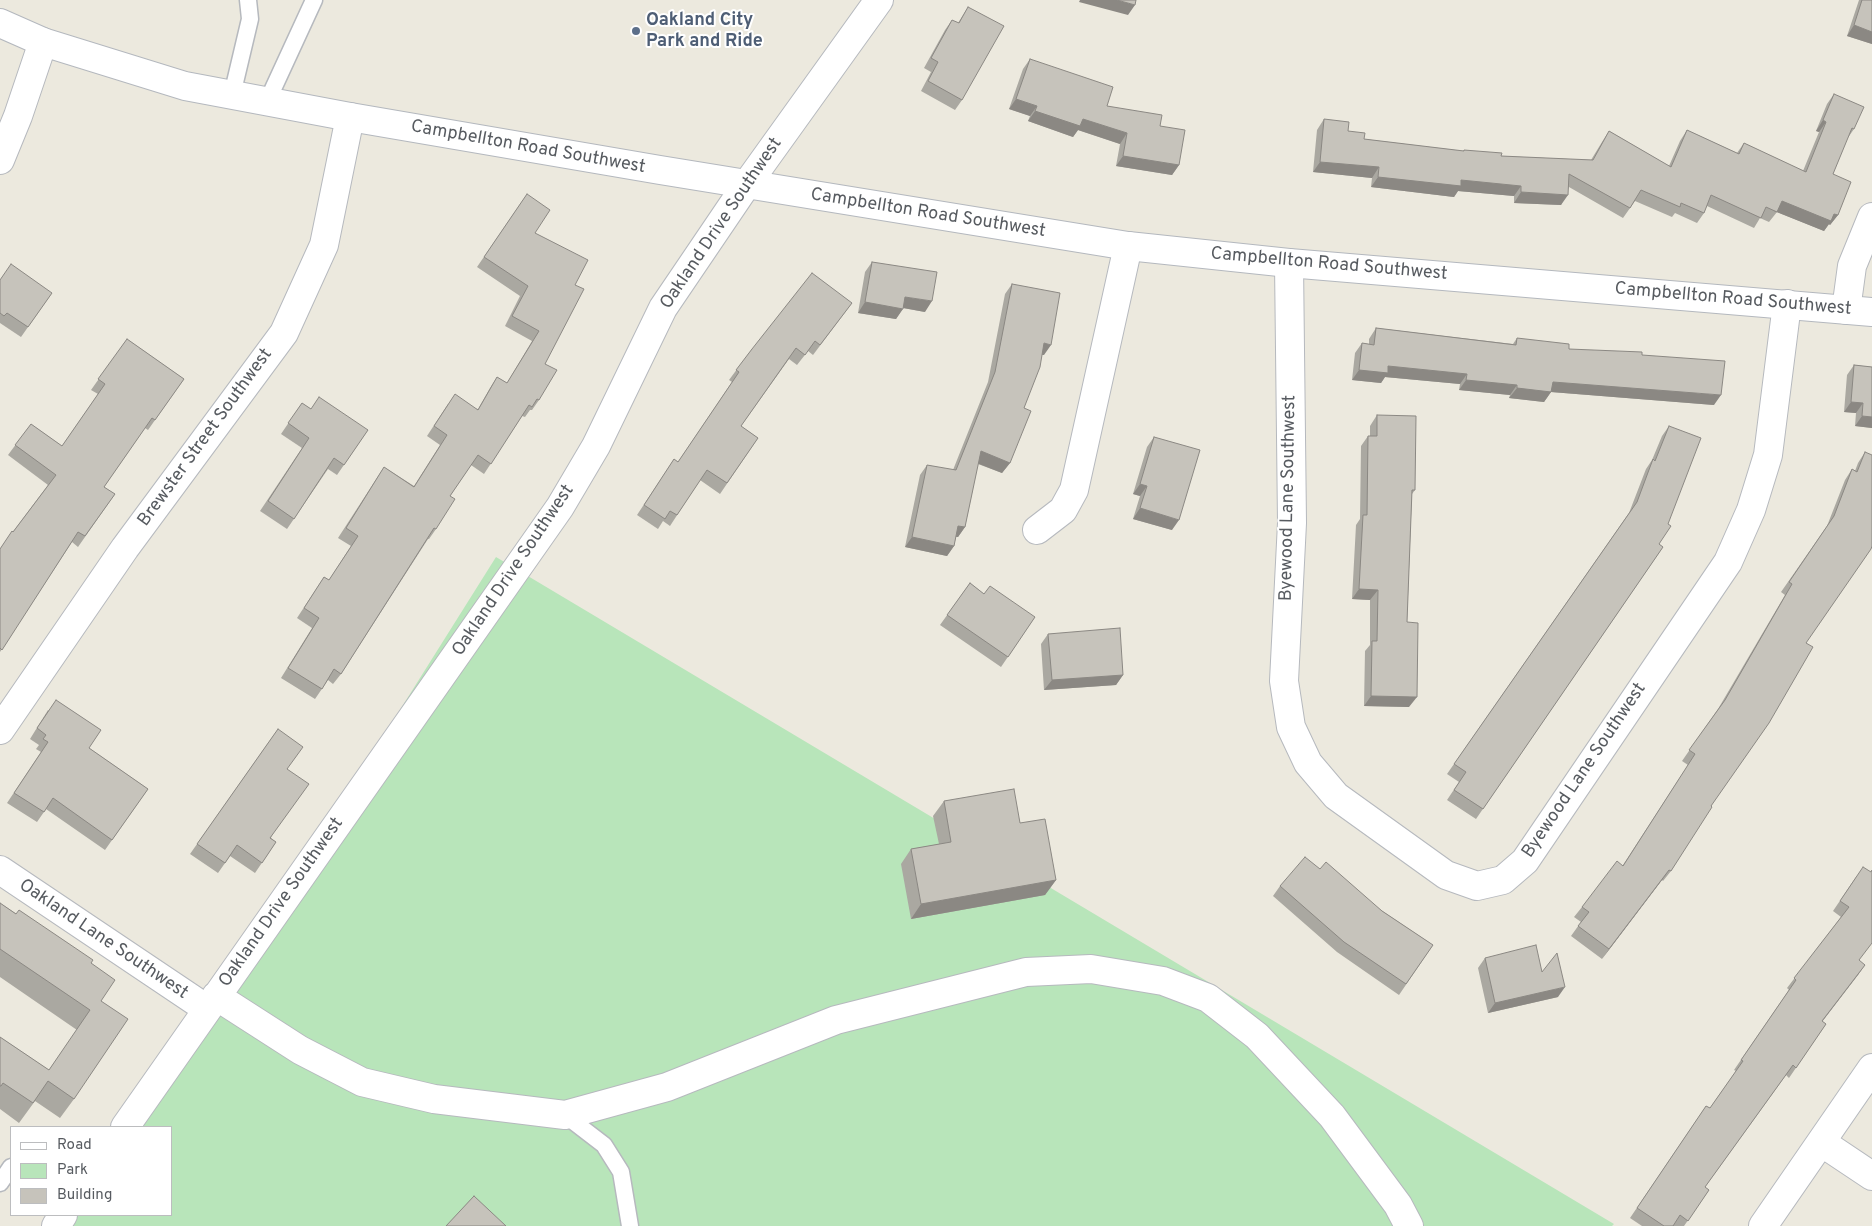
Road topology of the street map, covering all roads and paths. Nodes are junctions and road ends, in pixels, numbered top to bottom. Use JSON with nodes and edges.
{"nodes":[{"id":1,"x":248,"y":0,"type":"edge"},
{"id":2,"x":879,"y":0,"type":"edge"},
{"id":3,"x":309,"y":1,"type":"edge"},
{"id":4,"x":0,"y":23,"type":"edge"},
{"id":5,"x":43,"y":42,"type":"junction"},
{"id":6,"x":232,"y":95,"type":"junction"},
{"id":7,"x":267,"y":102,"type":"junction"},
{"id":8,"x":350,"y":117,"type":"junction"},
{"id":9,"x":0,"y":160,"type":"edge"},
{"id":10,"x":747,"y":184,"type":"junction"},
{"id":11,"x":1872,"y":217,"type":"edge"},
{"id":12,"x":1128,"y":246,"type":"junction"},
{"id":13,"x":1289,"y":263,"type":"junction"},
{"id":14,"x":1786,"y":304,"type":"junction"},
{"id":15,"x":1859,"y":311,"type":"edge"},
{"id":16,"x":1037,"y":530,"type":"dead end"},
{"id":17,"x":0,"y":730,"type":"edge"},
{"id":18,"x":0,"y":870,"type":"edge"},
{"id":19,"x":212,"y":1003,"type":"junction"},
{"id":20,"x":1872,"y":1068,"type":"edge"},
{"id":21,"x":565,"y":1114,"type":"junction"},
{"id":22,"x":126,"y":1126,"type":"edge"},
{"id":23,"x":1821,"y":1142,"type":"junction"},
{"id":24,"x":10,"y":1168,"type":"edge"},
{"id":25,"x":1872,"y":1176,"type":"edge"},
{"id":26,"x":0,"y":1183,"type":"edge"},
{"id":27,"x":630,"y":1226,"type":"edge"},
{"id":28,"x":1409,"y":1226,"type":"edge"},
{"id":29,"x":1763,"y":1226,"type":"edge"}],
"edges":[{"from":1,"to":6,"type":"lane"},
{"from":2,"to":10,"type":"street","name":"Oakland Drive Southwest"},
{"from":3,"to":7,"type":"lane"},
{"from":4,"to":5,"type":"street","name":"Campbellton Road Southwest"},
{"from":5,"to":6,"type":"street","name":"Campbellton Road Southwest"},
{"from":5,"to":9,"type":"street"},
{"from":6,"to":7,"type":"street","name":"Campbellton Road Southwest"},
{"from":7,"to":8,"type":"street","name":"Campbellton Road Southwest"},
{"from":8,"to":10,"type":"street","name":"Campbellton Road Southwest"},
{"from":8,"to":17,"type":"street","name":"Brewster Street Southwest"},
{"from":10,"to":12,"type":"street","name":"Campbellton Road Southwest"},
{"from":10,"to":19,"type":"street","name":"Oakland Drive Southwest"},
{"from":11,"to":15,"type":"street"},
{"from":12,"to":13,"type":"street","name":"Campbellton Road Southwest"},
{"from":12,"to":16,"type":"street"},
{"from":13,"to":14,"type":"street","name":"Campbellton Road Southwest"},
{"from":13,"to":14,"type":"street","name":"Byewood Lane Southwest"},
{"from":14,"to":15,"type":"street","name":"Campbellton Road Southwest"},
{"from":18,"to":19,"type":"street","name":"Oakland Lane Southwest"},
{"from":19,"to":21,"type":"street","name":"Oakland Lane Southwest"},
{"from":19,"to":22,"type":"street","name":"Oakland Drive Southwest"},
{"from":20,"to":23,"type":"street"},
{"from":21,"to":27,"type":"lane"},
{"from":21,"to":28,"type":"street"},
{"from":23,"to":25,"type":"street"},
{"from":23,"to":29,"type":"street"},
{"from":24,"to":26,"type":"lane"}]}
